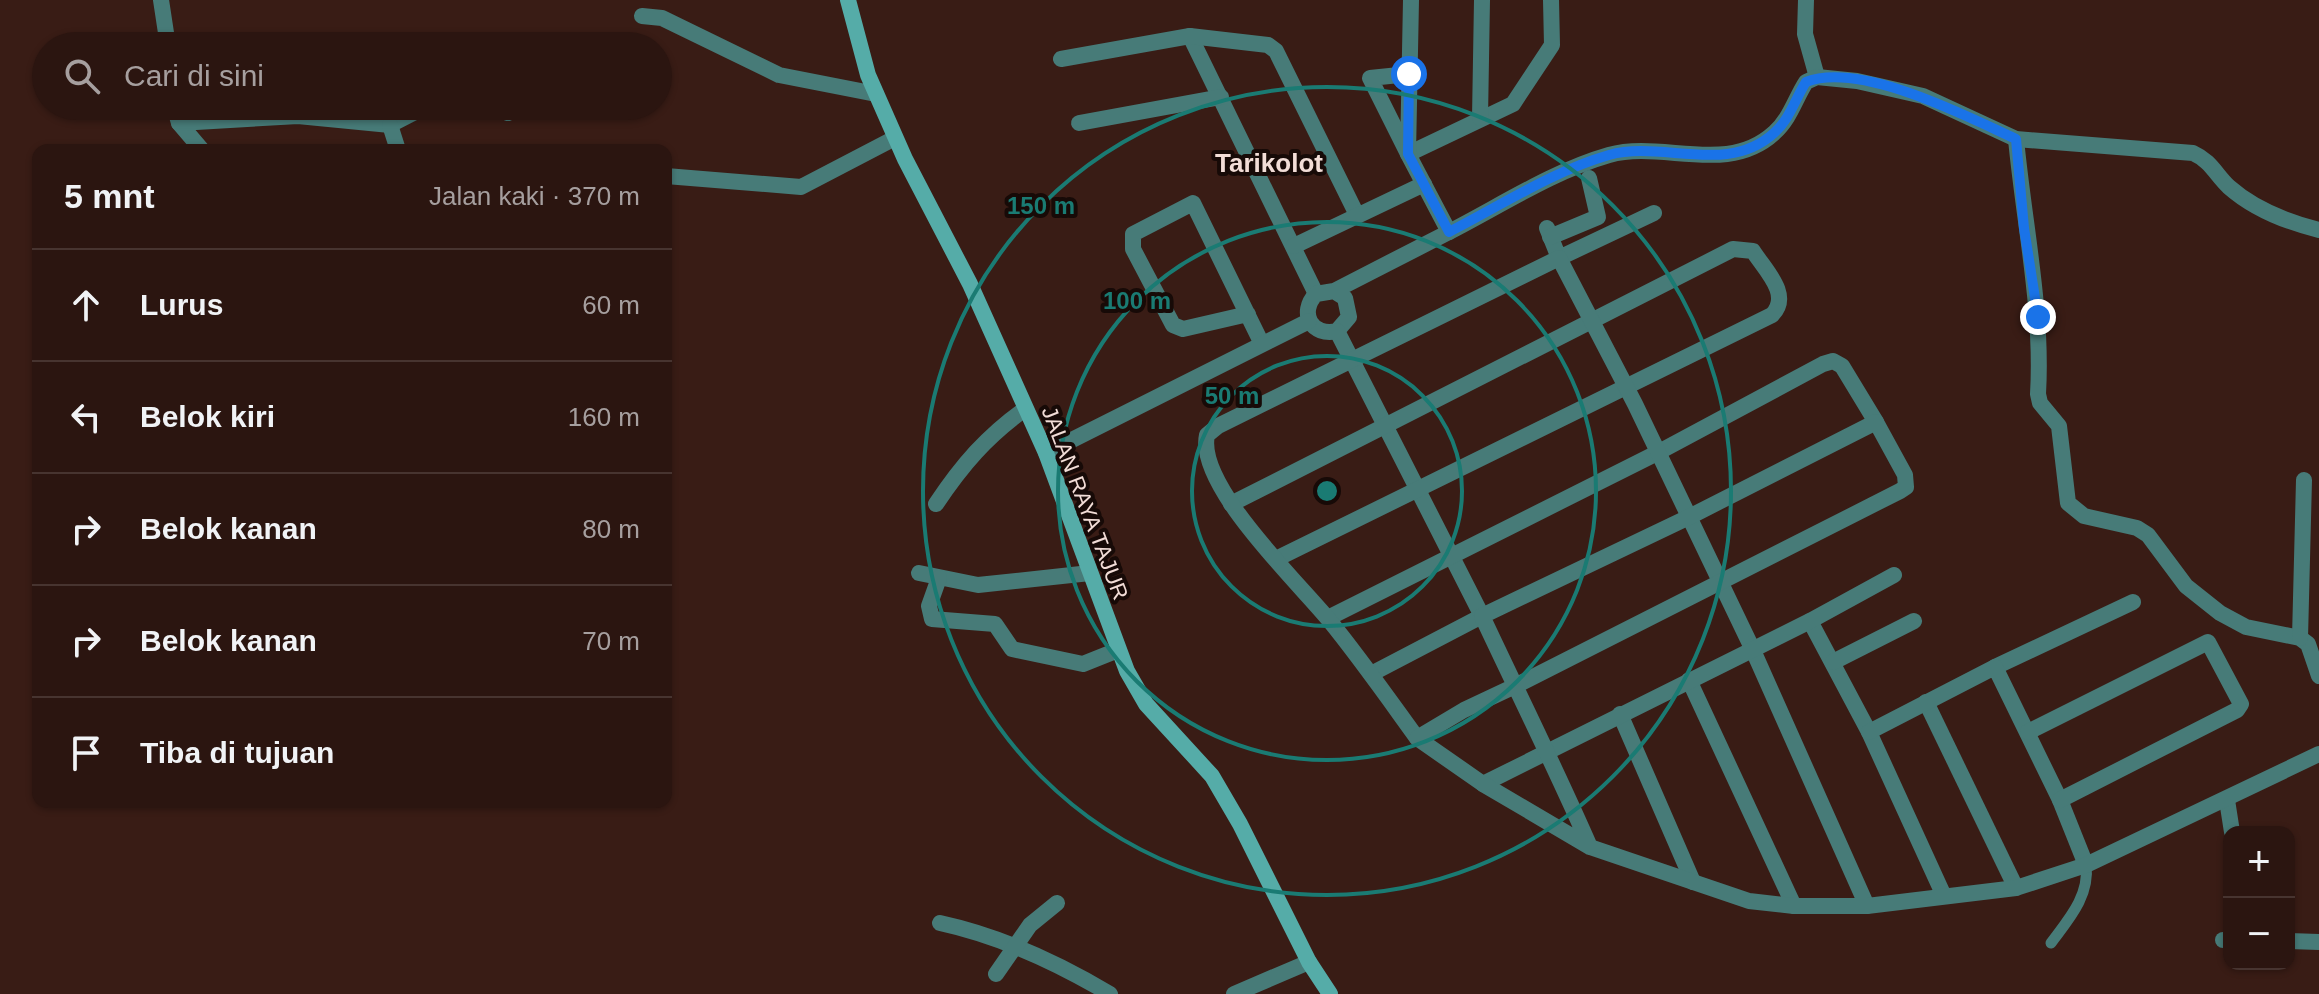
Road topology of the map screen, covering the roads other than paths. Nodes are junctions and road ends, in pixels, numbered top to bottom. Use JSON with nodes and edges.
{"nodes":[{"id":1,"x":161,"y":0,"type":"edge"},
{"id":2,"x":848,"y":0,"type":"edge"},
{"id":3,"x":1411,"y":0,"type":"edge"},
{"id":4,"x":1482,"y":0,"type":"edge"},
{"id":5,"x":1551,"y":0,"type":"edge"},
{"id":6,"x":1806,"y":0,"type":"edge"},
{"id":7,"x":642,"y":16,"type":"dead end"},
{"id":8,"x":166,"y":32,"type":"edge"},
{"id":9,"x":1190,"y":36,"type":"junction"},
{"id":10,"x":1061,"y":59,"type":"dead end"},
{"id":11,"x":1409,"y":74,"type":"junction"},
{"id":12,"x":1817,"y":77,"type":"junction"},
{"id":13,"x":876,"y":94,"type":"junction"},
{"id":14,"x":1221,"y":97,"type":"junction"},
{"id":15,"x":1480,"y":118,"type":"junction"},
{"id":16,"x":178,"y":120,"type":"edge"},
{"id":17,"x":230,"y":120,"type":"edge"},
{"id":18,"x":339,"y":120,"type":"edge"},
{"id":19,"x":400,"y":120,"type":"edge"},
{"id":20,"x":179,"y":123,"type":"junction"},
{"id":21,"x":1079,"y":123,"type":"dead end"},
{"id":22,"x":390,"y":125,"type":"junction"},
{"id":23,"x":895,"y":138,"type":"junction"},
{"id":24,"x":2016,"y":139,"type":"junction"},
{"id":25,"x":197,"y":144,"type":"edge"},
{"id":26,"x":396,"y":144,"type":"edge"},
{"id":27,"x":1408,"y":154,"type":"junction"},
{"id":28,"x":672,"y":176,"type":"edge"},
{"id":29,"x":1589,"y":178,"type":"dead end"},
{"id":30,"x":1424,"y":184,"type":"junction"},
{"id":31,"x":1654,"y":213,"type":"dead end"},
{"id":32,"x":1357,"y":215,"type":"junction"},
{"id":33,"x":2319,"y":230,"type":"edge"},
{"id":34,"x":1449,"y":232,"type":"junction"},
{"id":35,"x":1294,"y":246,"type":"junction"},
{"id":36,"x":1559,"y":258,"type":"junction"},
{"id":37,"x":1334,"y":291,"type":"junction"},
{"id":38,"x":1316,"y":294,"type":"junction"},
{"id":39,"x":1248,"y":314,"type":"junction"},
{"id":40,"x":1309,"y":321,"type":"junction"},
{"id":41,"x":1591,"y":323,"type":"junction"},
{"id":42,"x":1337,"y":331,"type":"junction"},
{"id":43,"x":1261,"y":342,"type":"junction"},
{"id":44,"x":1351,"y":361,"type":"junction"},
{"id":45,"x":1624,"y":387,"type":"junction"},
{"id":46,"x":1025,"y":409,"type":"junction"},
{"id":47,"x":1876,"y":422,"type":"junction"},
{"id":48,"x":1386,"y":426,"type":"junction"},
{"id":49,"x":1046,"y":453,"type":"junction"},
{"id":50,"x":1657,"y":453,"type":"junction"},
{"id":51,"x":2304,"y":480,"type":"dead end"},
{"id":52,"x":1417,"y":489,"type":"junction"},
{"id":53,"x":936,"y":504,"type":"dead end"},
{"id":54,"x":1231,"y":504,"type":"junction"},
{"id":55,"x":1687,"y":518,"type":"junction"},
{"id":56,"x":1453,"y":554,"type":"junction"},
{"id":57,"x":1276,"y":559,"type":"junction"},
{"id":58,"x":919,"y":573,"type":"dead end"},
{"id":59,"x":1090,"y":573,"type":"junction"},
{"id":60,"x":1894,"y":575,"type":"dead end"},
{"id":61,"x":939,"y":578,"type":"junction"},
{"id":62,"x":1717,"y":581,"type":"junction"},
{"id":63,"x":2133,"y":602,"type":"dead end"},
{"id":64,"x":1482,"y":616,"type":"junction"},
{"id":65,"x":1328,"y":618,"type":"junction"},
{"id":66,"x":1810,"y":621,"type":"junction"},
{"id":67,"x":1914,"y":621,"type":"dead end"},
{"id":68,"x":2300,"y":638,"type":"junction"},
{"id":69,"x":1752,"y":648,"type":"junction"},
{"id":70,"x":1118,"y":650,"type":"junction"},
{"id":71,"x":2316,"y":654,"type":"edge"},
{"id":72,"x":1833,"y":662,"type":"junction"},
{"id":73,"x":1995,"y":667,"type":"junction"},
{"id":74,"x":1371,"y":674,"type":"junction"},
{"id":75,"x":2319,"y":676,"type":"edge"},
{"id":76,"x":1689,"y":680,"type":"junction"},
{"id":77,"x":1515,"y":686,"type":"junction"},
{"id":78,"x":1926,"y":702,"type":"junction"},
{"id":79,"x":1620,"y":714,"type":"junction"},
{"id":80,"x":1869,"y":732,"type":"junction"},
{"id":81,"x":2028,"y":732,"type":"junction"},
{"id":82,"x":1417,"y":738,"type":"junction"},
{"id":83,"x":1548,"y":751,"type":"junction"},
{"id":84,"x":2319,"y":754,"type":"edge"},
{"id":85,"x":1483,"y":784,"type":"junction"},
{"id":86,"x":2060,"y":800,"type":"junction"},
{"id":87,"x":2227,"y":800,"type":"junction"},
{"id":88,"x":2231,"y":826,"type":"edge"},
{"id":89,"x":1590,"y":847,"type":"junction"},
{"id":90,"x":2086,"y":865,"type":"junction"},
{"id":91,"x":1693,"y":882,"type":"junction"},
{"id":92,"x":2016,"y":888,"type":"junction"},
{"id":93,"x":1944,"y":896,"type":"junction"},
{"id":94,"x":1057,"y":903,"type":"dead end"},
{"id":95,"x":1794,"y":906,"type":"junction"},
{"id":96,"x":1867,"y":906,"type":"junction"},
{"id":97,"x":940,"y":923,"type":"dead end"},
{"id":98,"x":2295,"y":941,"type":"edge"},
{"id":99,"x":2319,"y":942,"type":"edge"},
{"id":100,"x":2051,"y":943,"type":"dead end"},
{"id":101,"x":1013,"y":946,"type":"junction"},
{"id":102,"x":1309,"y":962,"type":"junction"},
{"id":103,"x":996,"y":974,"type":"dead end"},
{"id":104,"x":1110,"y":994,"type":"edge"},
{"id":105,"x":1234,"y":994,"type":"edge"},
{"id":106,"x":1330,"y":994,"type":"edge"}],
"edges":[{"from":1,"to":8,"type":"street"},
{"from":2,"to":13,"type":"main road","name":"JALAN RAYA TAJUR"},
{"from":3,"to":11,"type":"street"},
{"from":4,"to":15,"type":"street"},
{"from":5,"to":15,"type":"street"},
{"from":6,"to":12,"type":"street"},
{"from":7,"to":13,"type":"street"},
{"from":9,"to":10,"type":"street"},
{"from":9,"to":14,"type":"street"},
{"from":9,"to":32,"type":"street"},
{"from":11,"to":27,"type":"street"},
{"from":11,"to":27,"type":"street"},
{"from":12,"to":24,"type":"street"},
{"from":12,"to":34,"type":"street"},
{"from":13,"to":23,"type":"main road","name":"JALAN RAYA TAJUR"},
{"from":14,"to":21,"type":"street"},
{"from":14,"to":35,"type":"street"},
{"from":15,"to":27,"type":"street"},
{"from":16,"to":20,"type":"street"},
{"from":17,"to":20,"type":"street"},
{"from":18,"to":22,"type":"street"},
{"from":19,"to":22,"type":"street"},
{"from":20,"to":25,"type":"street"},
{"from":22,"to":26,"type":"street"},
{"from":23,"to":28,"type":"street"},
{"from":23,"to":46,"type":"main road","name":"JALAN RAYA TAJUR"},
{"from":24,"to":33,"type":"street"},
{"from":24,"to":68,"type":"street"},
{"from":27,"to":30,"type":"street"},
{"from":29,"to":36,"type":"street"},
{"from":30,"to":32,"type":"street"},
{"from":30,"to":34,"type":"street"},
{"from":31,"to":36,"type":"street"},
{"from":32,"to":35,"type":"street"},
{"from":34,"to":37,"type":"street"},
{"from":35,"to":38,"type":"street"},
{"from":36,"to":41,"type":"street"},
{"from":36,"to":44,"type":"street"},
{"from":37,"to":38,"type":"street"},
{"from":37,"to":42,"type":"street"},
{"from":38,"to":40,"type":"street"},
{"from":39,"to":39,"type":"street"},
{"from":39,"to":43,"type":"street"},
{"from":40,"to":42,"type":"street"},
{"from":40,"to":43,"type":"street"},
{"from":41,"to":45,"type":"street"},
{"from":41,"to":45,"type":"street"},
{"from":41,"to":48,"type":"street"},
{"from":42,"to":44,"type":"street"},
{"from":43,"to":49,"type":"street"},
{"from":44,"to":48,"type":"street"},
{"from":44,"to":54,"type":"street"},
{"from":45,"to":50,"type":"street"},
{"from":45,"to":52,"type":"street"},
{"from":46,"to":49,"type":"main road","name":"JALAN RAYA TAJUR"},
{"from":46,"to":53,"type":"street"},
{"from":47,"to":50,"type":"street"},
{"from":47,"to":55,"type":"street"},
{"from":47,"to":62,"type":"street"},
{"from":48,"to":52,"type":"street"},
{"from":48,"to":54,"type":"street"},
{"from":49,"to":59,"type":"main road","name":"JALAN RAYA TAJUR"},
{"from":50,"to":55,"type":"street"},
{"from":50,"to":56,"type":"street"},
{"from":51,"to":68,"type":"street"},
{"from":52,"to":56,"type":"street"},
{"from":52,"to":57,"type":"street"},
{"from":54,"to":57,"type":"street"},
{"from":55,"to":62,"type":"street"},
{"from":55,"to":64,"type":"street"},
{"from":56,"to":64,"type":"street"},
{"from":56,"to":65,"type":"street"},
{"from":57,"to":65,"type":"street"},
{"from":58,"to":61,"type":"street"},
{"from":59,"to":61,"type":"street"},
{"from":59,"to":70,"type":"main road","name":"JALAN RAYA TAJUR"},
{"from":60,"to":66,"type":"street"},
{"from":61,"to":70,"type":"street"},
{"from":62,"to":69,"type":"street"},
{"from":62,"to":77,"type":"street"},
{"from":63,"to":73,"type":"street"},
{"from":64,"to":74,"type":"street"},
{"from":64,"to":77,"type":"street"},
{"from":65,"to":74,"type":"street"},
{"from":66,"to":69,"type":"street"},
{"from":66,"to":72,"type":"street"},
{"from":67,"to":72,"type":"street"},
{"from":68,"to":71,"type":"street"},
{"from":69,"to":76,"type":"street"},
{"from":69,"to":96,"type":"street"},
{"from":70,"to":102,"type":"main road","name":"JALAN RAYA TAJUR"},
{"from":71,"to":75,"type":"street"},
{"from":72,"to":80,"type":"street"},
{"from":73,"to":78,"type":"street"},
{"from":73,"to":81,"type":"street"},
{"from":74,"to":82,"type":"street"},
{"from":76,"to":79,"type":"street"},
{"from":76,"to":95,"type":"street"},
{"from":77,"to":82,"type":"street"},
{"from":77,"to":83,"type":"street"},
{"from":78,"to":80,"type":"street"},
{"from":78,"to":92,"type":"street"},
{"from":79,"to":83,"type":"street"},
{"from":79,"to":91,"type":"street"},
{"from":80,"to":93,"type":"street"},
{"from":81,"to":86,"type":"street"},
{"from":81,"to":86,"type":"street"},
{"from":82,"to":85,"type":"street"},
{"from":83,"to":85,"type":"street"},
{"from":83,"to":89,"type":"street"},
{"from":84,"to":87,"type":"street"},
{"from":85,"to":89,"type":"street"},
{"from":86,"to":90,"type":"street"},
{"from":87,"to":88,"type":"street"},
{"from":87,"to":90,"type":"street"},
{"from":89,"to":91,"type":"street"},
{"from":90,"to":92,"type":"street"},
{"from":90,"to":100,"type":"lane"},
{"from":91,"to":95,"type":"street"},
{"from":92,"to":93,"type":"street"},
{"from":93,"to":96,"type":"street"},
{"from":94,"to":101,"type":"street"},
{"from":95,"to":96,"type":"street"},
{"from":97,"to":101,"type":"street"},
{"from":98,"to":99,"type":"street"},
{"from":101,"to":103,"type":"street"},
{"from":101,"to":104,"type":"street"},
{"from":102,"to":105,"type":"street"},
{"from":102,"to":106,"type":"main road","name":"JALAN RAYA TAJUR"}]}
